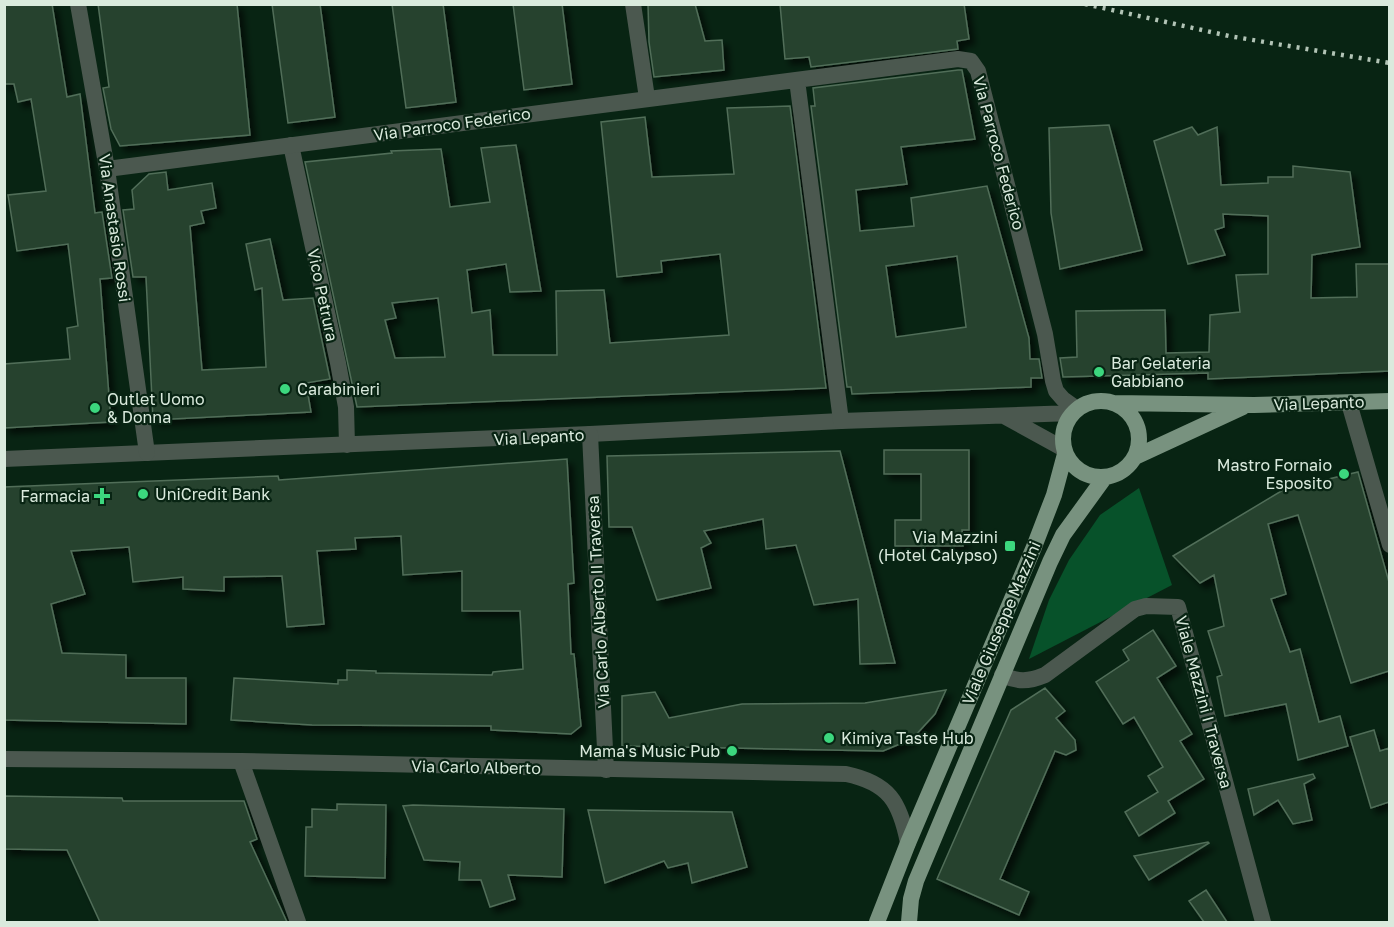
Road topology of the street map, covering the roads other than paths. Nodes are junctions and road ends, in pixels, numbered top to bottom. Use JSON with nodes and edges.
{"nodes":[{"id":1,"x":78,"y":4,"type":"edge"},
{"id":2,"x":633,"y":4,"type":"edge"},
{"id":3,"x":797,"y":80,"type":"junction"},
{"id":4,"x":647,"y":98,"type":"junction"},
{"id":5,"x":291,"y":145,"type":"junction"},
{"id":6,"x":106,"y":169,"type":"junction"},
{"id":7,"x":1389,"y":401,"type":"edge"},
{"id":8,"x":1114,"y":403,"type":"junction"},
{"id":9,"x":1349,"y":403,"type":"junction"},
{"id":10,"x":1248,"y":405,"type":"junction"},
{"id":11,"x":1075,"y":411,"type":"junction"},
{"id":12,"x":1000,"y":414,"type":"junction"},
{"id":13,"x":841,"y":421,"type":"junction"},
{"id":14,"x":590,"y":434,"type":"junction"},
{"id":15,"x":347,"y":445,"type":"junction"},
{"id":16,"x":1064,"y":451,"type":"junction"},
{"id":17,"x":147,"y":453,"type":"junction"},
{"id":18,"x":1135,"y":457,"type":"junction"},
{"id":19,"x":4,"y":459,"type":"edge"},
{"id":20,"x":1105,"y":477,"type":"junction"},
{"id":21,"x":1389,"y":545,"type":"edge"},
{"id":22,"x":1002,"y":675,"type":"junction"},
{"id":23,"x":4,"y":759,"type":"edge"},
{"id":24,"x":241,"y":761,"type":"junction"},
{"id":25,"x":606,"y":770,"type":"junction"},
{"id":26,"x":908,"y":843,"type":"junction"},
{"id":27,"x":298,"y":922,"type":"edge"},
{"id":28,"x":877,"y":922,"type":"edge"},
{"id":29,"x":909,"y":922,"type":"edge"},
{"id":30,"x":1263,"y":922,"type":"edge"}],
"edges":[{"from":1,"to":6,"type":"street","name":"Via Anastasio Rossi"},
{"from":2,"to":4,"type":"street"},
{"from":3,"to":4,"type":"street","name":"Via Parroco Federico"},
{"from":3,"to":11,"type":"street","name":"Via Parroco Federico"},
{"from":3,"to":13,"type":"street"},
{"from":4,"to":5,"type":"street","name":"Via Parroco Federico"},
{"from":5,"to":6,"type":"street","name":"Via Parroco Federico"},
{"from":5,"to":15,"type":"street","name":"Vico Petrura"},
{"from":6,"to":17,"type":"street","name":"Via Anastasio Rossi"},
{"from":7,"to":9,"type":"main road","name":"Via Lepanto"},
{"from":8,"to":10,"type":"main road","name":"Via Lepanto"},
{"from":8,"to":11,"type":"main road"},
{"from":8,"to":18,"type":"main road"},
{"from":9,"to":10,"type":"main road","name":"Via Lepanto"},
{"from":9,"to":21,"type":"street"},
{"from":10,"to":18,"type":"main road","name":"Via Lepanto"},
{"from":11,"to":12,"type":"street","name":"Via Lepanto"},
{"from":11,"to":16,"type":"main road"},
{"from":12,"to":13,"type":"street","name":"Via Lepanto"},
{"from":12,"to":16,"type":"street"},
{"from":13,"to":14,"type":"street","name":"Via Lepanto"},
{"from":14,"to":15,"type":"street","name":"Via Lepanto"},
{"from":14,"to":25,"type":"street","name":"Via Carlo Alberto II Traversa"},
{"from":15,"to":17,"type":"street","name":"Via Lepanto"},
{"from":16,"to":20,"type":"main road"},
{"from":16,"to":26,"type":"main road","name":"Viale Giuseppe Mazzini"},
{"from":17,"to":19,"type":"street","name":"Via Lepanto"},
{"from":18,"to":20,"type":"main road"},
{"from":20,"to":22,"type":"main road","name":"Viale Giuseppe Mazzini"},
{"from":22,"to":29,"type":"main road","name":"Viale Giuseppe Mazzini"},
{"from":22,"to":30,"type":"street","name":"Viale Mazzini I Traversa"},
{"from":23,"to":24,"type":"street","name":"Via Carlo Alberto"},
{"from":24,"to":25,"type":"street","name":"Via Carlo Alberto"},
{"from":24,"to":27,"type":"street"},
{"from":25,"to":26,"type":"street","name":"Via Carlo Alberto"},
{"from":26,"to":28,"type":"main road","name":"Viale Giuseppe Mazzini"}]}
